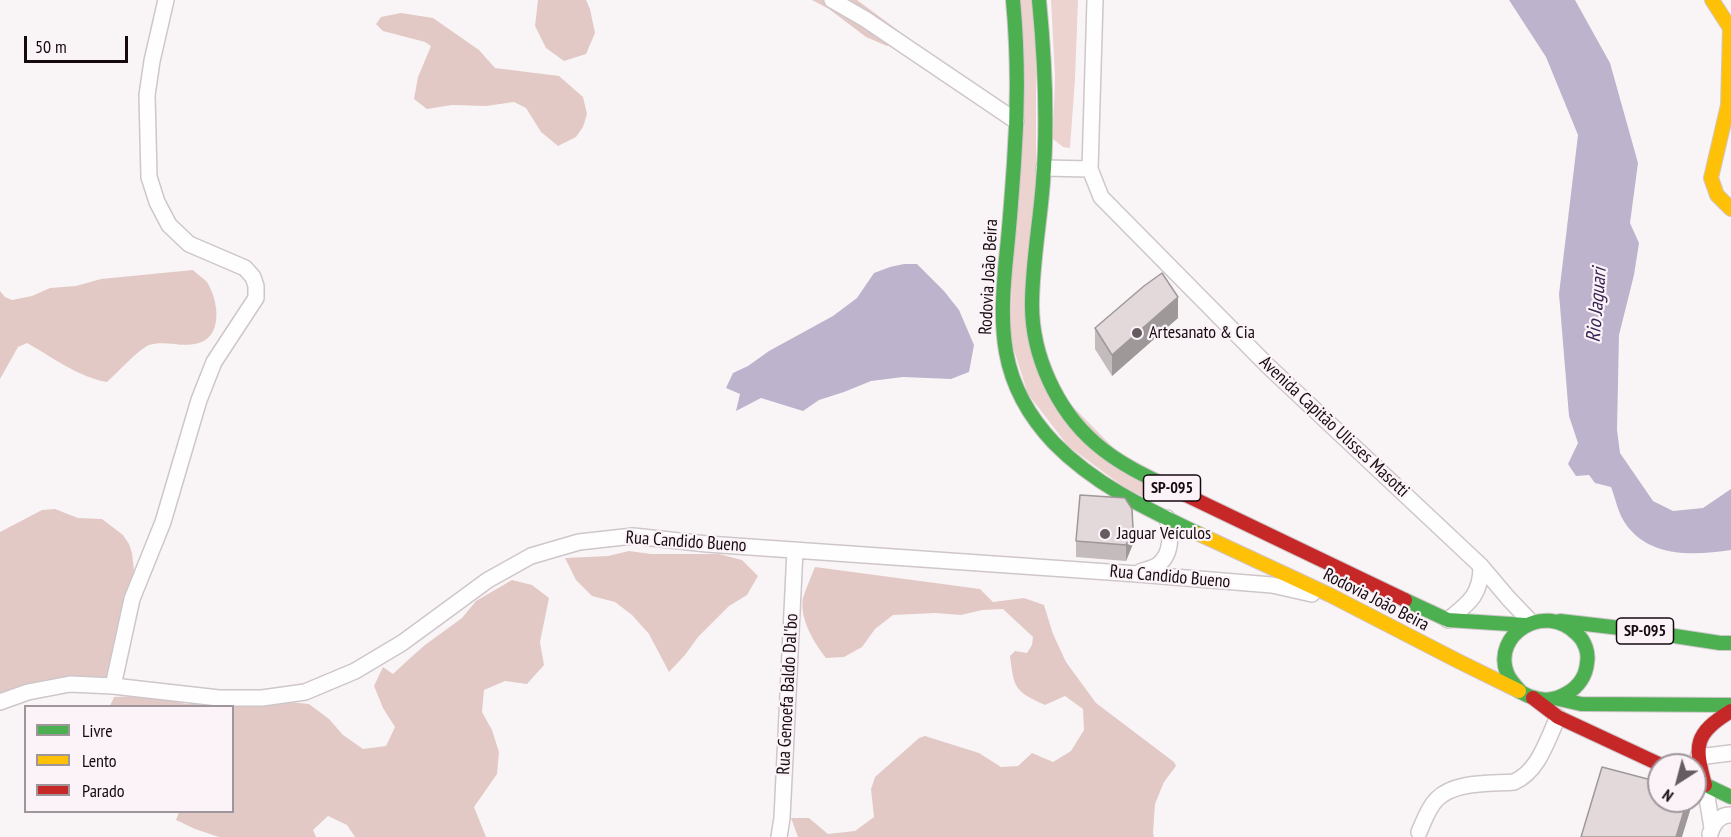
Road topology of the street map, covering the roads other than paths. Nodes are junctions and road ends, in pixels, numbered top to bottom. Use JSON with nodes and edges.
{"nodes":[{"id":1,"x":166,"y":0,"type":"edge"},
{"id":2,"x":832,"y":0,"type":"edge"},
{"id":3,"x":1013,"y":0,"type":"edge"},
{"id":4,"x":1039,"y":0,"type":"edge"},
{"id":5,"x":1095,"y":0,"type":"edge"},
{"id":6,"x":1712,"y":0,"type":"edge"},
{"id":7,"x":1730,"y":28,"type":"edge"},
{"id":8,"x":1016,"y":121,"type":"junction"},
{"id":9,"x":1044,"y":168,"type":"junction"},
{"id":10,"x":1090,"y":169,"type":"junction"},
{"id":11,"x":1731,"y":209,"type":"edge"},
{"id":12,"x":1167,"y":518,"type":"junction"},
{"id":13,"x":795,"y":550,"type":"junction"},
{"id":14,"x":1481,"y":566,"type":"junction"},
{"id":15,"x":1137,"y":574,"type":"junction"},
{"id":16,"x":1341,"y":600,"type":"junction"},
{"id":17,"x":1448,"y":620,"type":"junction"},
{"id":18,"x":1560,"y":621,"type":"junction"},
{"id":19,"x":1528,"y":623,"type":"junction"},
{"id":20,"x":1731,"y":643,"type":"edge"},
{"id":21,"x":113,"y":686,"type":"junction"},
{"id":22,"x":1527,"y":695,"type":"junction"},
{"id":23,"x":1559,"y":699,"type":"junction"},
{"id":24,"x":0,"y":702,"type":"edge"},
{"id":25,"x":1581,"y":704,"type":"junction"},
{"id":26,"x":1731,"y":705,"type":"edge"},
{"id":27,"x":1731,"y":711,"type":"edge"},
{"id":28,"x":1558,"y":717,"type":"junction"},
{"id":29,"x":1588,"y":731,"type":"junction"},
{"id":30,"x":1698,"y":753,"type":"edge"},
{"id":31,"x":1731,"y":753,"type":"edge"},
{"id":32,"x":1707,"y":755,"type":"edge"},
{"id":33,"x":1647,"y":758,"type":"edge"},
{"id":34,"x":1707,"y":786,"type":"edge"},
{"id":35,"x":1731,"y":797,"type":"edge"},
{"id":36,"x":1706,"y":813,"type":"edge"},
{"id":37,"x":1731,"y":815,"type":"edge"},
{"id":38,"x":1419,"y":832,"type":"dead end"},
{"id":39,"x":1710,"y":833,"type":"edge"},
{"id":40,"x":779,"y":837,"type":"edge"}],
"edges":[{"from":1,"to":21,"type":"street"},
{"from":2,"to":8,"type":"street"},
{"from":3,"to":8,"type":"main road","name":"Rodovia João Beira","number":"SP-095"},
{"from":4,"to":9,"type":"main road","name":"Rodovia João Beira","number":"SP-095"},
{"from":5,"to":10,"type":"street","name":"Avenida Capitão Ulisses Masotti"},
{"from":6,"to":7,"type":"main road"},
{"from":7,"to":11,"type":"main road"},
{"from":8,"to":12,"type":"main road","name":"Rodovia João Beira","number":"SP-095"},
{"from":9,"to":10,"type":"street"},
{"from":9,"to":17,"type":"main road","name":"Rodovia João Beira","number":"SP-095"},
{"from":10,"to":14,"type":"street","name":"Avenida Capitão Ulisses Masotti"},
{"from":12,"to":15,"type":"street"},
{"from":12,"to":16,"type":"main road","name":"Rodovia João Beira","number":"SP-095"},
{"from":13,"to":15,"type":"street","name":"Rua Candido Bueno"},
{"from":13,"to":21,"type":"street","name":"Rua Candido Bueno"},
{"from":13,"to":40,"type":"street","name":"Rua Genoefa Baldo Dal'bo"},
{"from":14,"to":17,"type":"street"},
{"from":14,"to":19,"type":"street","name":"Avenida Capitão Ulisses Masotti"},
{"from":15,"to":16,"type":"street","name":"Rua Candido Bueno"},
{"from":16,"to":22,"type":"main road","name":"Rodovia João Beira","number":"SP-095"},
{"from":17,"to":19,"type":"main road","name":"Rodovia João Beira","number":"SP-095"},
{"from":18,"to":19,"type":"main road","name":"Rodovia João Beira","number":"SP-095"},
{"from":18,"to":20,"type":"main road","name":"Rodovia João Beira","number":"SP-095"},
{"from":18,"to":23,"type":"main road"},
{"from":19,"to":22,"type":"main road"},
{"from":21,"to":24,"type":"street","name":"Rua Candido Bueno"},
{"from":22,"to":23,"type":"main road","name":"Rodovia João Beira","number":"SP-095"},
{"from":22,"to":28,"type":"main road"},
{"from":23,"to":25,"type":"main road","name":"Rodovia João Beira","number":"SP-095"},
{"from":25,"to":26,"type":"main road","name":"Rodovia João Beira","number":"SP-095"},
{"from":25,"to":29,"type":"main road"},
{"from":27,"to":30,"type":"main road"},
{"from":28,"to":29,"type":"main road"},
{"from":28,"to":38,"type":"street"},
{"from":29,"to":33,"type":"main road"},
{"from":31,"to":32,"type":"street"},
{"from":34,"to":35,"type":"main road"},
{"from":36,"to":39,"type":"street"},
{"from":37,"to":39,"type":"street"}]}
